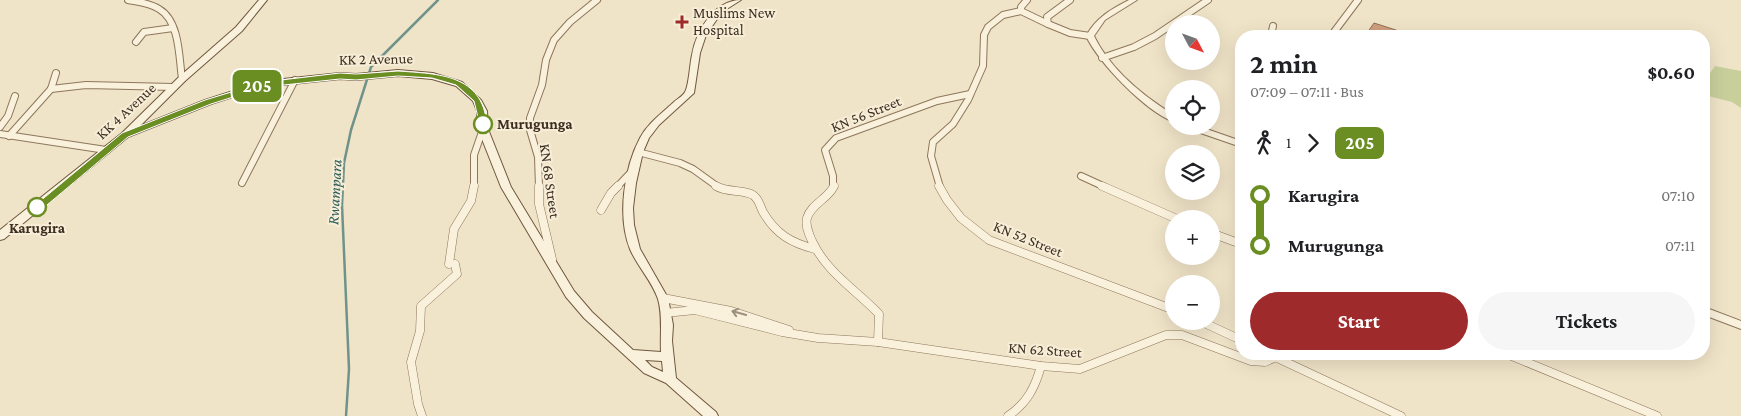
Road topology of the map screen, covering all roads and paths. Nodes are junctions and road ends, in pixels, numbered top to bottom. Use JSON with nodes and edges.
{"nodes":[{"id":1,"x":128,"y":0,"type":"edge"},
{"id":2,"x":148,"y":0,"type":"edge"},
{"id":3,"x":263,"y":0,"type":"edge"},
{"id":4,"x":597,"y":0,"type":"edge"},
{"id":5,"x":737,"y":0,"type":"edge"},
{"id":6,"x":1027,"y":0,"type":"edge"},
{"id":7,"x":1070,"y":0,"type":"edge"},
{"id":8,"x":1134,"y":0,"type":"edge"},
{"id":9,"x":1208,"y":0,"type":"edge"},
{"id":10,"x":1358,"y":0,"type":"edge"},
{"id":11,"x":141,"y":2,"type":"junction"},
{"id":12,"x":1021,"y":11,"type":"junction"},
{"id":13,"x":1048,"y":24,"type":"junction"},
{"id":14,"x":1273,"y":26,"type":"dead end"},
{"id":15,"x":173,"y":28,"type":"junction"},
{"id":16,"x":1272,"y":30,"type":"edge"},
{"id":17,"x":1335,"y":30,"type":"edge"},
{"id":18,"x":1090,"y":36,"type":"junction"},
{"id":19,"x":136,"y":42,"type":"dead end"},
{"id":20,"x":1102,"y":58,"type":"junction"},
{"id":21,"x":56,"y":74,"type":"dead end"},
{"id":22,"x":182,"y":79,"type":"junction"},
{"id":23,"x":295,"y":80,"type":"junction"},
{"id":24,"x":174,"y":87,"type":"junction"},
{"id":25,"x":51,"y":89,"type":"junction"},
{"id":26,"x":970,"y":94,"type":"junction"},
{"id":27,"x":16,"y":96,"type":"dead end"},
{"id":28,"x":1165,"y":113,"type":"edge"},
{"id":29,"x":0,"y":126,"type":"edge"},
{"id":30,"x":483,"y":129,"type":"junction"},
{"id":31,"x":0,"y":134,"type":"edge"},
{"id":32,"x":125,"y":135,"type":"junction"},
{"id":33,"x":1215,"y":135,"type":"edge"},
{"id":34,"x":9,"y":136,"type":"junction"},
{"id":35,"x":1235,"y":142,"type":"edge"},
{"id":36,"x":106,"y":150,"type":"junction"},
{"id":37,"x":638,"y":152,"type":"junction"},
{"id":38,"x":634,"y":168,"type":"junction"},
{"id":39,"x":1081,"y":176,"type":"dead end"},
{"id":40,"x":242,"y":183,"type":"dead end"},
{"id":41,"x":601,"y":210,"type":"dead end"},
{"id":42,"x":1165,"y":214,"type":"edge"},
{"id":43,"x":0,"y":236,"type":"edge"},
{"id":44,"x":1220,"y":236,"type":"edge"},
{"id":45,"x":1235,"y":242,"type":"edge"},
{"id":46,"x":815,"y":249,"type":"junction"},
{"id":47,"x":554,"y":268,"type":"junction"},
{"id":48,"x":663,"y":298,"type":"junction"},
{"id":49,"x":1165,"y":307,"type":"edge"},
{"id":50,"x":665,"y":313,"type":"junction"},
{"id":51,"x":1710,"y":313,"type":"edge"},
{"id":52,"x":1741,"y":325,"type":"edge"},
{"id":53,"x":1219,"y":330,"type":"edge"},
{"id":54,"x":801,"y":335,"type":"junction"},
{"id":55,"x":1235,"y":337,"type":"edge"},
{"id":56,"x":878,"y":342,"type":"junction"},
{"id":57,"x":630,"y":354,"type":"junction"},
{"id":58,"x":1235,"y":355,"type":"edge"},
{"id":59,"x":667,"y":358,"type":"junction"},
{"id":60,"x":1248,"y":360,"type":"edge"},
{"id":61,"x":1267,"y":360,"type":"edge"},
{"id":62,"x":1282,"y":360,"type":"edge"},
{"id":63,"x":1522,"y":360,"type":"edge"},
{"id":64,"x":1041,"y":366,"type":"junction"},
{"id":65,"x":670,"y":380,"type":"junction"},
{"id":66,"x":422,"y":416,"type":"edge"},
{"id":67,"x":712,"y":416,"type":"edge"},
{"id":68,"x":1008,"y":416,"type":"edge"},
{"id":69,"x":1400,"y":416,"type":"edge"},
{"id":70,"x":1657,"y":416,"type":"edge"}],
"edges":[{"from":1,"to":11,"type":"street"},
{"from":2,"to":11,"type":"street"},
{"from":3,"to":22,"type":"main road","name":"KK 4 Avenue"},
{"from":4,"to":47,"type":"street","name":"KN 68 Street"},
{"from":5,"to":37,"type":"main road"},
{"from":6,"to":12,"type":"street"},
{"from":7,"to":13,"type":"street"},
{"from":8,"to":18,"type":"street"},
{"from":9,"to":20,"type":"street"},
{"from":10,"to":17,"type":"street"},
{"from":11,"to":15,"type":"street"},
{"from":12,"to":13,"type":"street"},
{"from":12,"to":26,"type":"street","name":"KN 52 Street"},
{"from":13,"to":18,"type":"street"},
{"from":14,"to":16,"type":"street"},
{"from":15,"to":19,"type":"street"},
{"from":15,"to":22,"type":"street"},
{"from":18,"to":20,"type":"street"},
{"from":20,"to":28,"type":"street"},
{"from":21,"to":25,"type":"street"},
{"from":22,"to":24,"type":"main road","name":"KK 4 Avenue"},
{"from":23,"to":30,"type":"main road","name":"KK 2 Avenue"},
{"from":23,"to":32,"type":"main road","name":"KK 2 Avenue"},
{"from":23,"to":40,"type":"street"},
{"from":24,"to":25,"type":"street"},
{"from":24,"to":32,"type":"main road","name":"KK 4 Avenue"},
{"from":25,"to":34,"type":"street"},
{"from":26,"to":46,"type":"street","name":"KN 56 Street"},
{"from":26,"to":49,"type":"street","name":"KN 52 Street"},
{"from":27,"to":29,"type":"street"},
{"from":30,"to":47,"type":"main road","name":"KK 2 Avenue"},
{"from":30,"to":66,"type":"street"},
{"from":31,"to":34,"type":"street"},
{"from":32,"to":36,"type":"main road","name":"KK 4 Avenue"},
{"from":33,"to":35,"type":"street"},
{"from":34,"to":36,"type":"street"},
{"from":36,"to":43,"type":"main road","name":"KK 4 Avenue"},
{"from":37,"to":38,"type":"main road"},
{"from":37,"to":46,"type":"street"},
{"from":38,"to":41,"type":"street"},
{"from":38,"to":48,"type":"main road"},
{"from":39,"to":42,"type":"street"},
{"from":44,"to":45,"type":"street"},
{"from":46,"to":56,"type":"street","name":"KN 56 Street"},
{"from":47,"to":57,"type":"main road","name":"KK 2 Avenue"},
{"from":48,"to":50,"type":"main road"},
{"from":54,"to":48,"type":"street","name":"KN 62 Street","one_way":true},
{"from":50,"to":54,"type":"street","name":"KN 62 Street"},
{"from":50,"to":59,"type":"main road"},
{"from":51,"to":52,"type":"street"},
{"from":53,"to":55,"type":"street"},
{"from":54,"to":56,"type":"street","name":"KN 62 Street"},
{"from":56,"to":64,"type":"street","name":"KN 62 Street"},
{"from":57,"to":59,"type":"main road"},
{"from":57,"to":65,"type":"main road","name":"KK 2 Avenue"},
{"from":58,"to":64,"type":"street","name":"KN 62 Street"},
{"from":59,"to":65,"type":"main road"},
{"from":60,"to":61,"type":"street","name":"KN 62 Street"},
{"from":62,"to":69,"type":"street"},
{"from":63,"to":70,"type":"street"},
{"from":64,"to":68,"type":"street"},
{"from":65,"to":67,"type":"main road","name":"KK 2 Avenue"}]}
